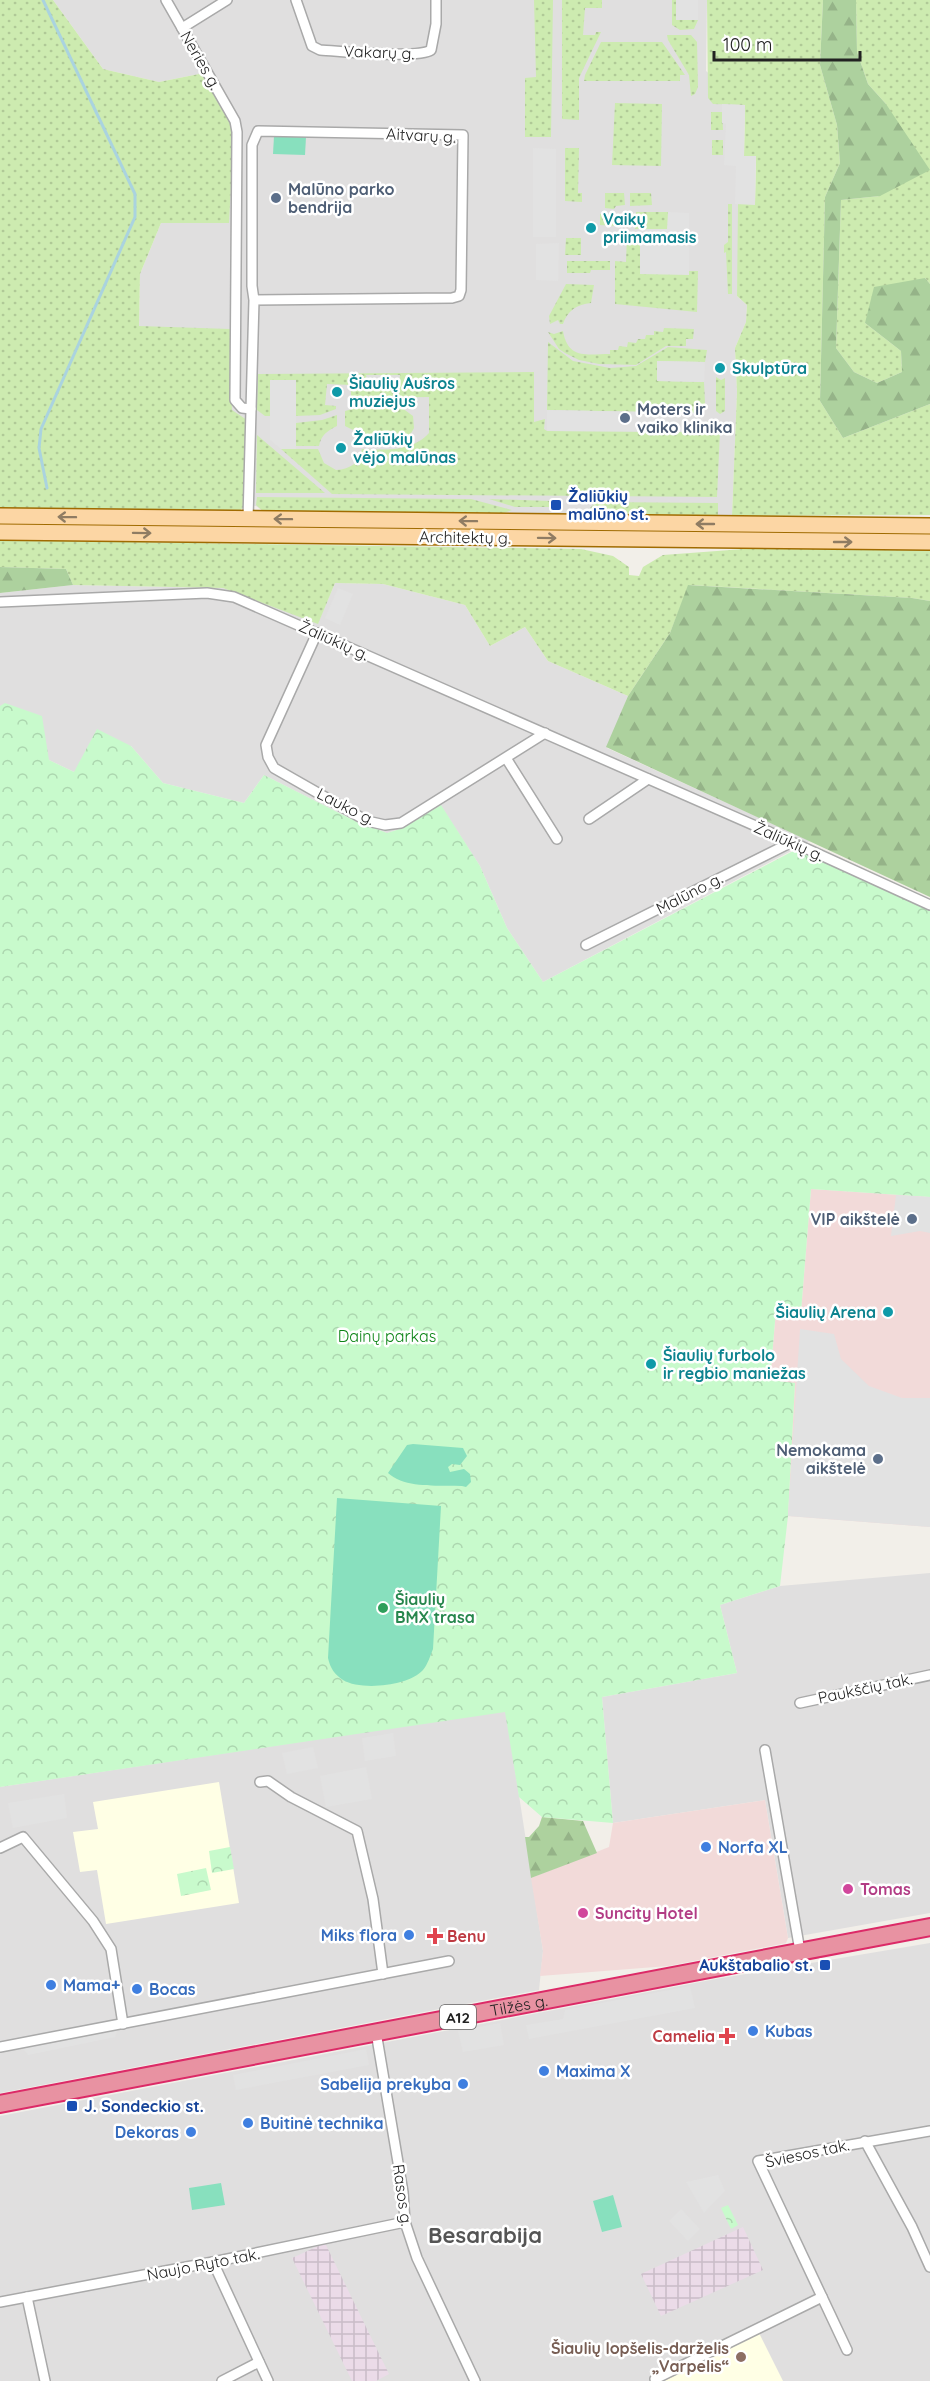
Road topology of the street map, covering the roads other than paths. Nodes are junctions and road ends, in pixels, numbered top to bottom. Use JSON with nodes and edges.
{"nodes":[{"id":1,"x":166,"y":0,"type":"edge"},
{"id":2,"x":227,"y":0,"type":"edge"},
{"id":3,"x":296,"y":0,"type":"edge"},
{"id":4,"x":436,"y":0,"type":"edge"},
{"id":5,"x":182,"y":28,"type":"junction"},
{"id":6,"x":254,"y":300,"type":"junction"},
{"id":7,"x":251,"y":409,"type":"junction"},
{"id":8,"x":0,"y":516,"type":"edge"},
{"id":9,"x":248,"y":519,"type":"junction"},
{"id":10,"x":390,"y":520,"type":"junction"},
{"id":11,"x":101,"y":525,"type":"junction"},
{"id":12,"x":801,"y":525,"type":"junction"},
{"id":13,"x":930,"y":526,"type":"edge"},
{"id":14,"x":0,"y":532,"type":"edge"},
{"id":15,"x":390,"y":536,"type":"junction"},
{"id":16,"x":801,"y":542,"type":"junction"},
{"id":17,"x":930,"y":542,"type":"edge"},
{"id":18,"x":0,"y":602,"type":"edge"},
{"id":19,"x":317,"y":633,"type":"junction"},
{"id":20,"x":545,"y":732,"type":"junction"},
{"id":21,"x":507,"y":758,"type":"junction"},
{"id":22,"x":648,"y":779,"type":"junction"},
{"id":23,"x":589,"y":819,"type":"dead end"},
{"id":24,"x":556,"y":839,"type":"dead end"},
{"id":25,"x":792,"y":842,"type":"junction"},
{"id":26,"x":930,"y":905,"type":"edge"},
{"id":27,"x":586,"y":945,"type":"dead end"},
{"id":28,"x":930,"y":1674,"type":"edge"},
{"id":29,"x":800,"y":1703,"type":"dead end"},
{"id":30,"x":765,"y":1750,"type":"dead end"},
{"id":31,"x":260,"y":1782,"type":"dead end"},
{"id":32,"x":0,"y":1848,"type":"edge"},
{"id":33,"x":930,"y":1927,"type":"edge"},
{"id":34,"x":800,"y":1951,"type":"junction"},
{"id":35,"x":449,"y":1961,"type":"dead end"},
{"id":36,"x":382,"y":1974,"type":"junction"},
{"id":37,"x":123,"y":2024,"type":"junction"},
{"id":38,"x":376,"y":2032,"type":"junction"},
{"id":39,"x":0,"y":2047,"type":"edge"},
{"id":40,"x":0,"y":2104,"type":"edge"},
{"id":41,"x":930,"y":2131,"type":"edge"},
{"id":42,"x":865,"y":2141,"type":"junction"},
{"id":43,"x":405,"y":2222,"type":"junction"},
{"id":44,"x":213,"y":2262,"type":"junction"},
{"id":45,"x":930,"y":2267,"type":"edge"},
{"id":46,"x":27,"y":2297,"type":"junction"},
{"id":47,"x":822,"y":2297,"type":"junction"},
{"id":48,"x":0,"y":2302,"type":"edge"},
{"id":49,"x":848,"y":2350,"type":"dead end"},
{"id":50,"x":259,"y":2362,"type":"junction"},
{"id":51,"x":655,"y":2379,"type":"dead end"},
{"id":52,"x":45,"y":2381,"type":"edge"},
{"id":53,"x":222,"y":2381,"type":"edge"},
{"id":54,"x":268,"y":2381,"type":"edge"},
{"id":55,"x":475,"y":2381,"type":"edge"}],
"edges":[{"from":1,"to":5,"type":"street","name":"Neries g."},
{"from":2,"to":5,"type":"street"},
{"from":3,"to":4,"type":"street","name":"Vakarų g."},
{"from":5,"to":7,"type":"street","name":"Neries g."},
{"from":6,"to":6,"type":"street","name":"Aitvarų g."},
{"from":6,"to":7,"type":"street","name":"Aitvarų g."},
{"from":7,"to":9,"type":"street","name":"Aitvarų g."},
{"from":11,"to":8,"type":"main road","name":"Architektų g.","one_way":true},
{"from":10,"to":9,"type":"main road","name":"Architektų g.","one_way":true},
{"from":9,"to":11,"type":"main road","name":"Architektų g."},
{"from":12,"to":10,"type":"main road","name":"Architektų g.","one_way":true},
{"from":10,"to":15,"type":"main road"},
{"from":11,"to":14,"type":"main road","name":"Architektų g."},
{"from":11,"to":15,"type":"main road","name":"Architektų g.","one_way":true},
{"from":12,"to":13,"type":"main road","name":"Architektų g."},
{"from":12,"to":16,"type":"main road"},
{"from":15,"to":16,"type":"main road","name":"Architektų g.","one_way":true},
{"from":16,"to":17,"type":"main road","name":"Architektų g.","one_way":true},
{"from":18,"to":19,"type":"street","name":"Žaliūkių g."},
{"from":19,"to":20,"type":"street","name":"Žaliūkių g."},
{"from":19,"to":21,"type":"street","name":"Lauko g."},
{"from":20,"to":21,"type":"street","name":"Lauko g."},
{"from":20,"to":22,"type":"street","name":"Žaliūkių g."},
{"from":21,"to":24,"type":"street"},
{"from":22,"to":23,"type":"street"},
{"from":22,"to":25,"type":"street","name":"Žaliūkių g."},
{"from":25,"to":26,"type":"street","name":"Žaliūkių g."},
{"from":25,"to":27,"type":"street","name":"Malūno g."},
{"from":28,"to":29,"type":"street","name":"Paukščių tak."},
{"from":30,"to":34,"type":"street"},
{"from":31,"to":36,"type":"street"},
{"from":32,"to":37,"type":"street"},
{"from":33,"to":34,"type":"highway","name":"Tilžės g.","number":"A12"},
{"from":34,"to":38,"type":"highway","name":"Tilžės g.","number":"A12"},
{"from":35,"to":36,"type":"street"},
{"from":36,"to":37,"type":"street"},
{"from":37,"to":39,"type":"street"},
{"from":38,"to":40,"type":"highway","name":"Tilžės g.","number":"A12"},
{"from":38,"to":43,"type":"street","name":"Rasos g."},
{"from":41,"to":42,"type":"street","name":"Šviesos tak."},
{"from":42,"to":45,"type":"street"},
{"from":42,"to":47,"type":"street","name":"Šviesos tak."},
{"from":43,"to":44,"type":"street","name":"Naujo Ryto tak."},
{"from":43,"to":55,"type":"street","name":"Rasos g."},
{"from":44,"to":46,"type":"street","name":"Naujo Ryto tak."},
{"from":44,"to":50,"type":"street"},
{"from":46,"to":48,"type":"street","name":"Naujo Ryto tak."},
{"from":46,"to":52,"type":"street"},
{"from":47,"to":49,"type":"street","name":"Šviesos tak."},
{"from":47,"to":51,"type":"street"},
{"from":50,"to":53,"type":"street"},
{"from":50,"to":54,"type":"street"}]}
